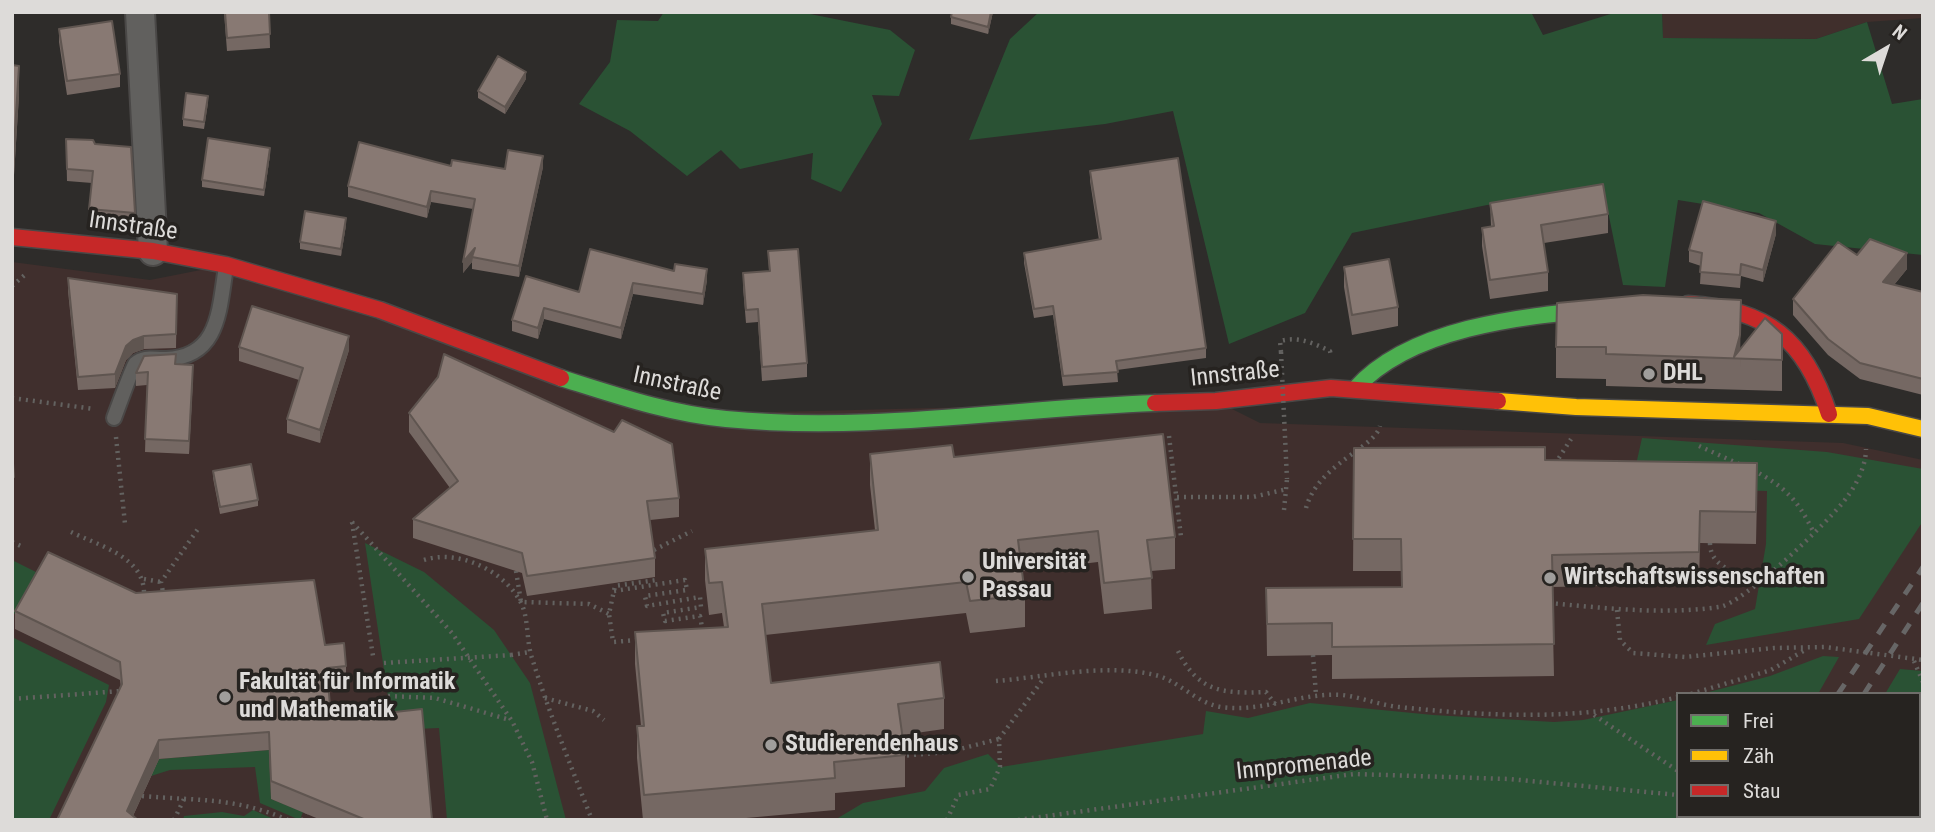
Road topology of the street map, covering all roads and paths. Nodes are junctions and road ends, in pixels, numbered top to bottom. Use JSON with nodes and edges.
{"nodes":[{"id":1,"x":140,"y":12,"type":"edge"},
{"id":2,"x":12,"y":237,"type":"edge"},
{"id":3,"x":153,"y":251,"type":"junction"},
{"id":4,"x":226,"y":265,"type":"junction"},
{"id":5,"x":1669,"y":304,"type":"edge"},
{"id":6,"x":1632,"y":306,"type":"edge"},
{"id":7,"x":1332,"y":361,"type":"dead end"},
{"id":8,"x":1355,"y":389,"type":"junction"},
{"id":9,"x":12,"y":398,"type":"edge"},
{"id":10,"x":1576,"y":407,"type":"junction"},
{"id":11,"x":1678,"y":410,"type":"junction"},
{"id":12,"x":1829,"y":414,"type":"junction"},
{"id":13,"x":114,"y":418,"type":"junction"},
{"id":14,"x":1923,"y":429,"type":"edge"},
{"id":15,"x":1376,"y":436,"type":"dead end"},
{"id":16,"x":1866,"y":462,"type":"dead end"},
{"id":17,"x":1174,"y":464,"type":"dead end"},
{"id":18,"x":1553,"y":469,"type":"edge"},
{"id":19,"x":1287,"y":489,"type":"junction"},
{"id":20,"x":1177,"y":497,"type":"junction"},
{"id":21,"x":1306,"y":508,"type":"dead end"},
{"id":22,"x":1284,"y":510,"type":"dead end"},
{"id":23,"x":125,"y":524,"type":"dead end"},
{"id":24,"x":200,"y":526,"type":"dead end"},
{"id":25,"x":692,"y":531,"type":"dead end"},
{"id":26,"x":1813,"y":531,"type":"junction"},
{"id":27,"x":71,"y":532,"type":"dead end"},
{"id":28,"x":1181,"y":537,"type":"dead end"},
{"id":29,"x":1710,"y":543,"type":"edge"},
{"id":30,"x":654,"y":550,"type":"edge"},
{"id":31,"x":424,"y":560,"type":"dead end"},
{"id":32,"x":516,"y":571,"type":"edge"},
{"id":33,"x":144,"y":579,"type":"junction"},
{"id":34,"x":657,"y":580,"type":"edge"},
{"id":35,"x":161,"y":582,"type":"junction"},
{"id":36,"x":1760,"y":583,"type":"junction"},
{"id":37,"x":614,"y":591,"type":"junction"},
{"id":38,"x":144,"y":593,"type":"edge"},
{"id":39,"x":521,"y":602,"type":"junction"},
{"id":40,"x":1548,"y":603,"type":"edge"},
{"id":41,"x":167,"y":609,"type":"edge"},
{"id":42,"x":1617,"y":610,"type":"junction"},
{"id":43,"x":609,"y":614,"type":"junction"},
{"id":44,"x":690,"y":636,"type":"edge"},
{"id":45,"x":638,"y":640,"type":"edge"},
{"id":46,"x":1806,"y":650,"type":"junction"},
{"id":47,"x":1178,"y":651,"type":"dead end"},
{"id":48,"x":530,"y":652,"type":"junction"},
{"id":49,"x":1313,"y":655,"type":"edge"},
{"id":50,"x":373,"y":656,"type":"dead end"},
{"id":51,"x":1923,"y":660,"type":"edge"},
{"id":52,"x":1914,"y":661,"type":"junction"},
{"id":53,"x":384,"y":663,"type":"dead end"},
{"id":54,"x":1044,"y":678,"type":"junction"},
{"id":55,"x":996,"y":681,"type":"dead end"},
{"id":56,"x":1923,"y":682,"type":"edge"},
{"id":57,"x":121,"y":691,"type":"edge"},
{"id":58,"x":1698,"y":692,"type":"edge"},
{"id":59,"x":388,"y":695,"type":"dead end"},
{"id":60,"x":1317,"y":695,"type":"junction"},
{"id":61,"x":1676,"y":697,"type":"edge"},
{"id":62,"x":544,"y":698,"type":"junction"},
{"id":63,"x":12,"y":699,"type":"edge"},
{"id":64,"x":1275,"y":704,"type":"junction"},
{"id":65,"x":1593,"y":714,"type":"junction"},
{"id":66,"x":604,"y":720,"type":"dead end"},
{"id":67,"x":512,"y":721,"type":"junction"},
{"id":68,"x":999,"y":738,"type":"junction"},
{"id":69,"x":900,"y":756,"type":"edge"},
{"id":70,"x":1676,"y":770,"type":"edge"},
{"id":71,"x":1676,"y":795,"type":"edge"},
{"id":72,"x":142,"y":796,"type":"edge"},
{"id":73,"x":184,"y":799,"type":"junction"},
{"id":74,"x":306,"y":813,"type":"edge"},
{"id":75,"x":174,"y":820,"type":"edge"},
{"id":76,"x":288,"y":820,"type":"edge"},
{"id":77,"x":303,"y":820,"type":"edge"},
{"id":78,"x":547,"y":820,"type":"edge"},
{"id":79,"x":592,"y":820,"type":"edge"},
{"id":80,"x":947,"y":820,"type":"edge"},
{"id":81,"x":1018,"y":820,"type":"edge"}],
"edges":[{"from":1,"to":3,"type":"street"},
{"from":2,"to":3,"type":"street","name":"Innstraße"},
{"from":3,"to":4,"type":"street","name":"Innstraße"},
{"from":4,"to":8,"type":"street","name":"Innstraße"},
{"from":4,"to":13,"type":"lane"},
{"from":5,"to":12,"type":"street"},
{"from":6,"to":8,"type":"street"},
{"from":7,"to":19,"type":"path","bridge":true},
{"from":8,"to":10,"type":"street","name":"Innstraße"},
{"from":9,"to":13,"type":"path"},
{"from":10,"to":11,"type":"street","name":"Innstraße"},
{"from":10,"to":18,"type":"path"},
{"from":11,"to":12,"type":"street","name":"Innstraße"},
{"from":11,"to":26,"type":"path"},
{"from":12,"to":14,"type":"street","name":"Innstraße"},
{"from":13,"to":23,"type":"path"},
{"from":15,"to":21,"type":"path"},
{"from":16,"to":26,"type":"path"},
{"from":17,"to":20,"type":"path"},
{"from":19,"to":20,"type":"path"},
{"from":19,"to":22,"type":"path"},
{"from":20,"to":28,"type":"path"},
{"from":24,"to":35,"type":"path"},
{"from":25,"to":30,"type":"path"},
{"from":26,"to":36,"type":"path"},
{"from":27,"to":33,"type":"path"},
{"from":29,"to":36,"type":"path"},
{"from":31,"to":39,"type":"path"},
{"from":32,"to":39,"type":"path"},
{"from":33,"to":35,"type":"path"},
{"from":33,"to":38,"type":"path"},
{"from":34,"to":37,"type":"path"},
{"from":35,"to":41,"type":"path"},
{"from":36,"to":42,"type":"path"},
{"from":37,"to":43,"type":"path"},
{"from":37,"to":44,"type":"path"},
{"from":39,"to":43,"type":"path"},
{"from":39,"to":48,"type":"path"},
{"from":40,"to":42,"type":"path"},
{"from":42,"to":46,"type":"path"},
{"from":43,"to":45,"type":"path"},
{"from":46,"to":52,"type":"path"},
{"from":46,"to":58,"type":"path"},
{"from":47,"to":64,"type":"path"},
{"from":48,"to":53,"type":"path","bridge":true},
{"from":48,"to":62,"type":"path"},
{"from":49,"to":60,"type":"path"},
{"from":50,"to":67,"type":"path"},
{"from":51,"to":52,"type":"path"},
{"from":52,"to":56,"type":"path"},
{"from":54,"to":55,"type":"path"},
{"from":54,"to":64,"type":"path"},
{"from":54,"to":68,"type":"path"},
{"from":57,"to":63,"type":"path"},
{"from":59,"to":67,"type":"path"},
{"from":60,"to":64,"type":"path"},
{"from":60,"to":65,"type":"path"},
{"from":61,"to":65,"type":"path"},
{"from":62,"to":66,"type":"path"},
{"from":62,"to":79,"type":"path"},
{"from":65,"to":70,"type":"path"},
{"from":67,"to":78,"type":"path"},
{"from":68,"to":69,"type":"path"},
{"from":68,"to":80,"type":"path"},
{"from":71,"to":81,"type":"path","name":"Innpromenade"},
{"from":72,"to":73,"type":"path"},
{"from":73,"to":75,"type":"path"},
{"from":73,"to":76,"type":"path"},
{"from":74,"to":77,"type":"path"}]}
